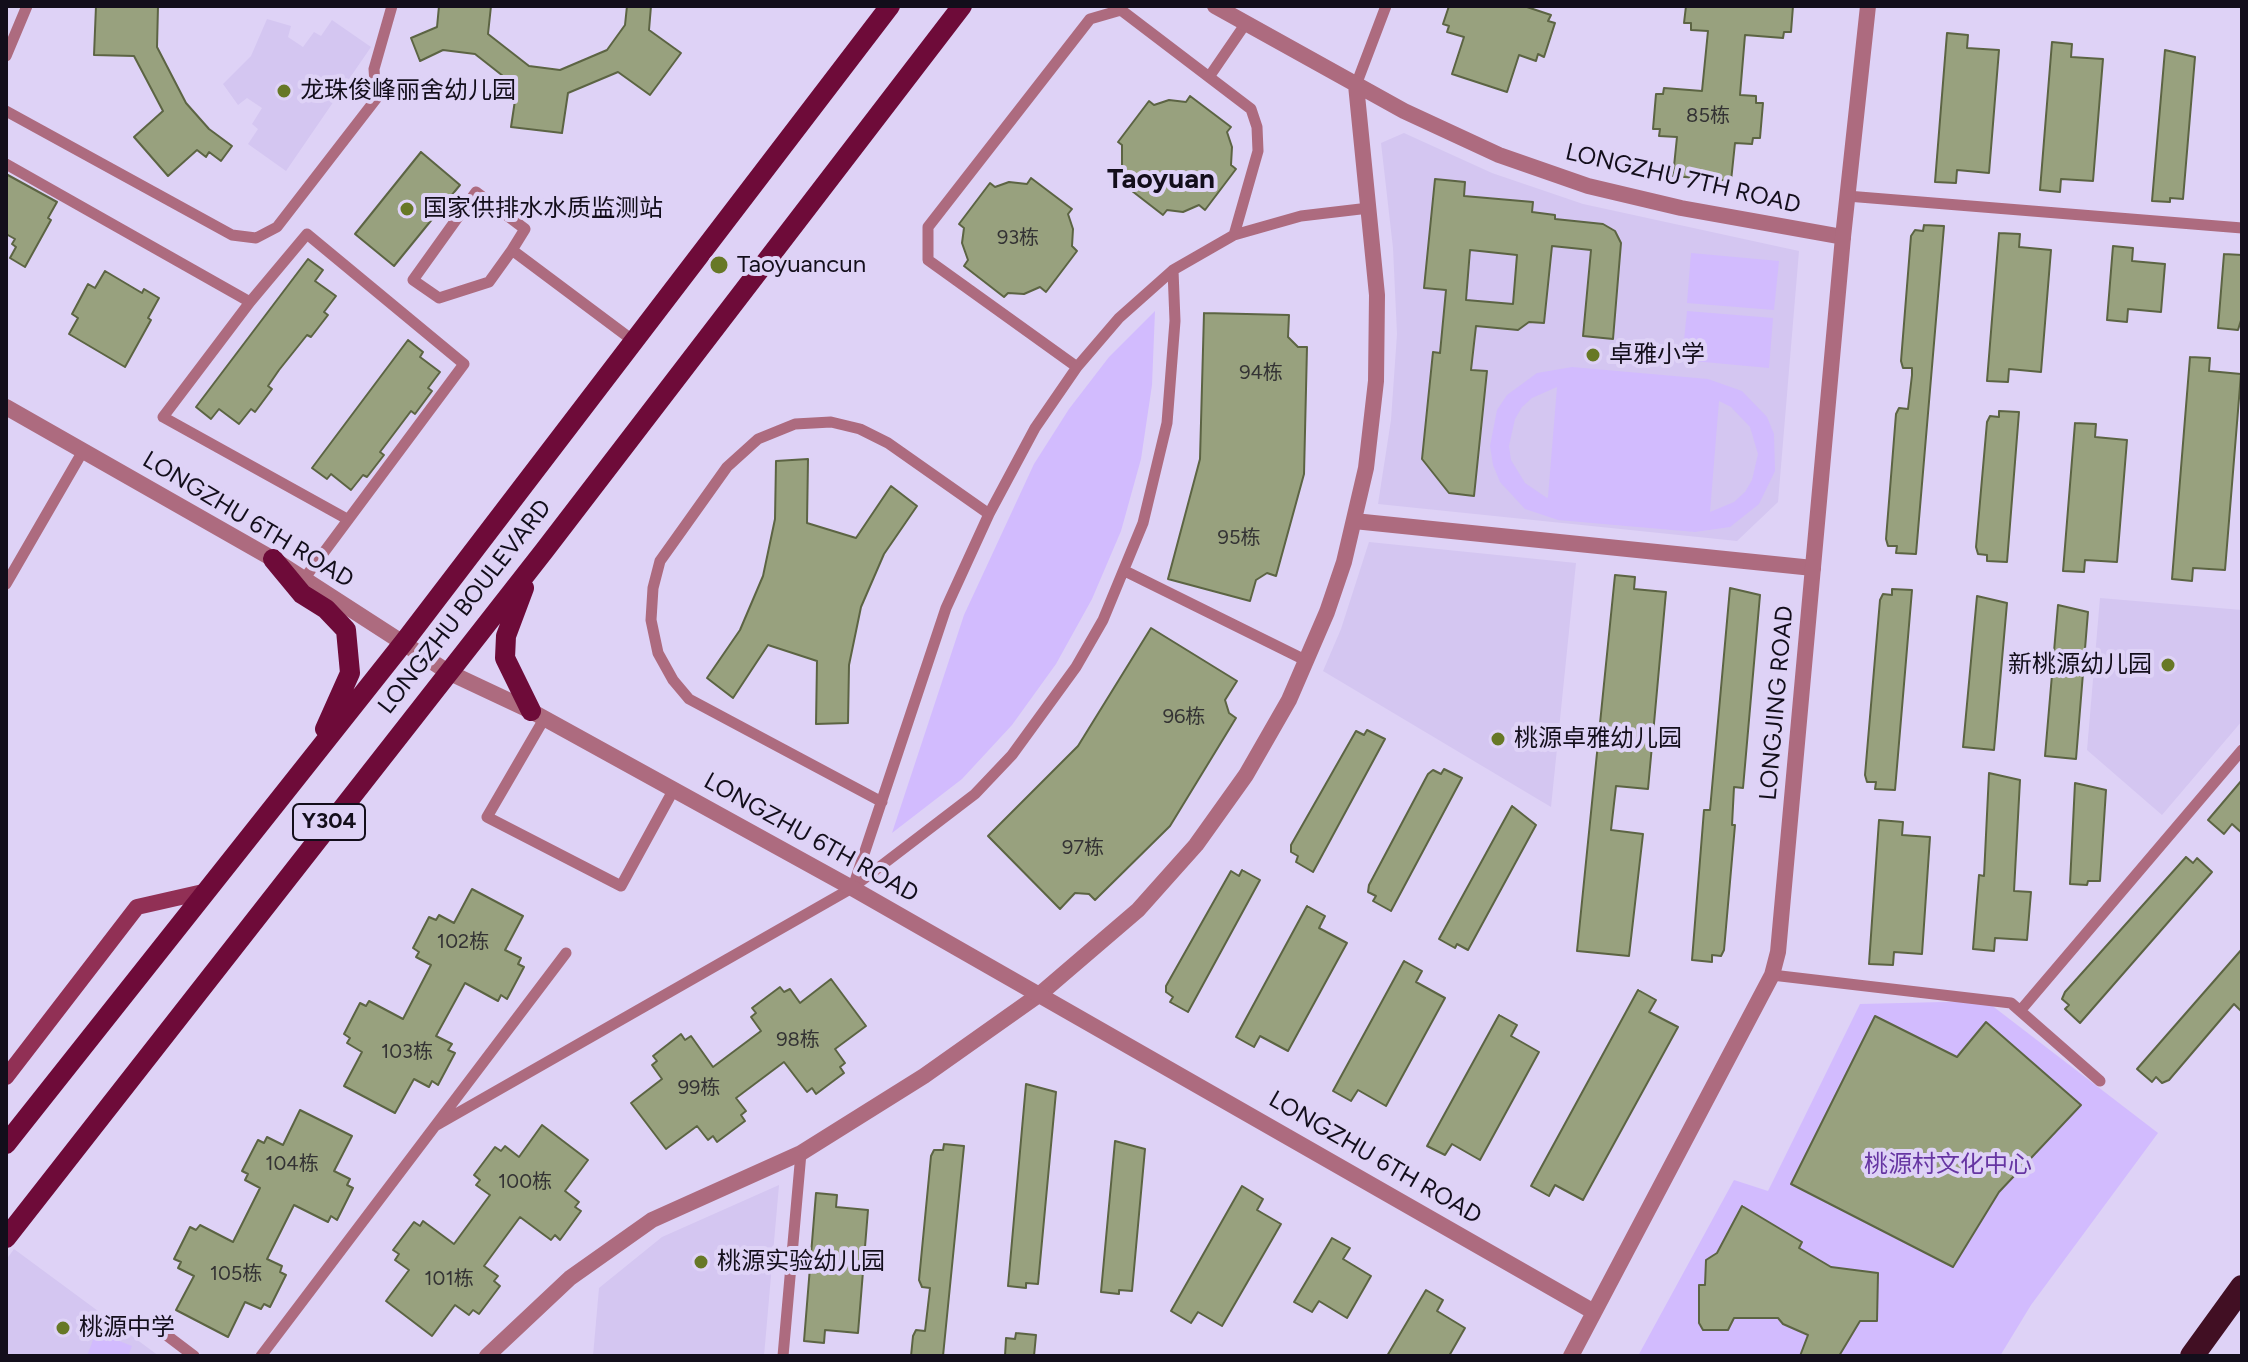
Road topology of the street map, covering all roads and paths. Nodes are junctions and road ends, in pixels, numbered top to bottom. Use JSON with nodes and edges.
{"nodes":[{"id":1,"x":27,"y":6,"type":"edge"},
{"id":2,"x":392,"y":6,"type":"edge"},
{"id":3,"x":890,"y":6,"type":"edge"},
{"id":4,"x":962,"y":6,"type":"edge"},
{"id":5,"x":1215,"y":6,"type":"edge"},
{"id":6,"x":1386,"y":6,"type":"edge"},
{"id":7,"x":1868,"y":6,"type":"edge"},
{"id":8,"x":1121,"y":8,"type":"edge"},
{"id":9,"x":1246,"y":23,"type":"junction"},
{"id":10,"x":6,"y":56,"type":"edge"},
{"id":11,"x":1209,"y":77,"type":"junction"},
{"id":12,"x":1356,"y":85,"type":"junction"},
{"id":13,"x":6,"y":111,"type":"edge"},
{"id":14,"x":6,"y":164,"type":"edge"},
{"id":15,"x":1847,"y":196,"type":"junction"},
{"id":16,"x":1369,"y":208,"type":"junction"},
{"id":17,"x":2242,"y":228,"type":"edge"},
{"id":18,"x":1234,"y":235,"type":"junction"},
{"id":19,"x":1843,"y":237,"type":"junction"},
{"id":20,"x":512,"y":250,"type":"junction"},
{"id":21,"x":1173,"y":270,"type":"junction"},
{"id":22,"x":250,"y":302,"type":"junction"},
{"id":23,"x":635,"y":342,"type":"junction"},
{"id":24,"x":1077,"y":367,"type":"junction"},
{"id":25,"x":6,"y":407,"type":"edge"},
{"id":26,"x":83,"y":451,"type":"junction"},
{"id":27,"x":989,"y":514,"type":"junction"},
{"id":28,"x":347,"y":519,"type":"junction"},
{"id":29,"x":1354,"y":521,"type":"junction"},
{"id":30,"x":544,"y":551,"type":"junction"},
{"id":31,"x":273,"y":559,"type":"junction"},
{"id":32,"x":1813,"y":568,"type":"junction"},
{"id":33,"x":1125,"y":571,"type":"junction"},
{"id":34,"x":304,"y":579,"type":"junction"},
{"id":35,"x":6,"y":584,"type":"edge"},
{"id":36,"x":404,"y":642,"type":"junction"},
{"id":37,"x":1307,"y":661,"type":"junction"},
{"id":38,"x":448,"y":672,"type":"junction"},
{"id":39,"x":538,"y":715,"type":"junction"},
{"id":40,"x":2242,"y":750,"type":"edge"},
{"id":41,"x":314,"y":754,"type":"junction"},
{"id":42,"x":674,"y":789,"type":"junction"},
{"id":43,"x":882,"y":802,"type":"junction"},
{"id":44,"x":852,"y":888,"type":"junction"},
{"id":45,"x":203,"y":892,"type":"junction"},
{"id":46,"x":566,"y":953,"type":"dead end"},
{"id":47,"x":1772,"y":975,"type":"junction"},
{"id":48,"x":1040,"y":994,"type":"junction"},
{"id":49,"x":2020,"y":1011,"type":"junction"},
{"id":50,"x":6,"y":1077,"type":"edge"},
{"id":51,"x":2100,"y":1081,"type":"dead end"},
{"id":52,"x":435,"y":1126,"type":"junction"},
{"id":53,"x":6,"y":1144,"type":"edge"},
{"id":54,"x":801,"y":1153,"type":"junction"},
{"id":55,"x":6,"y":1238,"type":"edge"},
{"id":56,"x":2242,"y":1287,"type":"edge"},
{"id":57,"x":1594,"y":1312,"type":"junction"},
{"id":58,"x":161,"y":1331,"type":"dead end"},
{"id":59,"x":194,"y":1356,"type":"edge"},
{"id":60,"x":261,"y":1356,"type":"edge"},
{"id":61,"x":487,"y":1356,"type":"edge"},
{"id":62,"x":783,"y":1356,"type":"edge"},
{"id":63,"x":1571,"y":1356,"type":"edge"},
{"id":64,"x":2192,"y":1356,"type":"edge"}],
"edges":[{"from":1,"to":10,"type":"lane"},
{"from":2,"to":13,"type":"lane"},
{"from":3,"to":23,"type":"main road","name":"LONGZHU BOULEVARD"},
{"from":4,"to":30,"type":"main road","name":"LONGZHU BOULEVARD","number":"Y304"},
{"from":5,"to":9,"type":"street","name":"LONGZHU 7TH ROAD"},
{"from":6,"to":12,"type":"lane"},
{"from":7,"to":15,"type":"street","name":"LONGJING ROAD"},
{"from":8,"to":11,"type":"lane"},
{"from":8,"to":24,"type":"lane"},
{"from":9,"to":11,"type":"lane"},
{"from":9,"to":12,"type":"street","name":"LONGZHU 7TH ROAD"},
{"from":11,"to":18,"type":"lane"},
{"from":12,"to":16,"type":"street"},
{"from":12,"to":19,"type":"street","name":"LONGZHU 7TH ROAD"},
{"from":14,"to":22,"type":"lane"},
{"from":15,"to":17,"type":"lane"},
{"from":15,"to":19,"type":"street","name":"LONGJING ROAD"},
{"from":16,"to":18,"type":"lane"},
{"from":16,"to":29,"type":"street"},
{"from":18,"to":21,"type":"lane"},
{"from":19,"to":32,"type":"street","name":"LONGJING ROAD"},
{"from":20,"to":20,"type":"lane"},
{"from":20,"to":23,"type":"lane"},
{"from":21,"to":24,"type":"lane"},
{"from":21,"to":33,"type":"lane"},
{"from":22,"to":28,"type":"lane"},
{"from":22,"to":28,"type":"lane"},
{"from":23,"to":36,"type":"main road","name":"LONGZHU BOULEVARD"},
{"from":24,"to":27,"type":"lane"},
{"from":25,"to":26,"type":"street","name":"LONGZHU 6TH ROAD"},
{"from":26,"to":31,"type":"street","name":"LONGZHU 6TH ROAD"},
{"from":26,"to":35,"type":"lane"},
{"from":27,"to":43,"type":"lane"},
{"from":27,"to":43,"type":"lane"},
{"from":28,"to":34,"type":"lane"},
{"from":29,"to":32,"type":"street"},
{"from":29,"to":37,"type":"street"},
{"from":30,"to":38,"type":"main road","name":"LONGZHU BOULEVARD","number":"Y304"},
{"from":30,"to":39,"type":"main road"},
{"from":31,"to":34,"type":"street","name":"LONGZHU 6TH ROAD"},
{"from":31,"to":41,"type":"main road"},
{"from":32,"to":47,"type":"street","name":"LONGJING ROAD"},
{"from":33,"to":37,"type":"lane"},
{"from":33,"to":44,"type":"lane"},
{"from":34,"to":36,"type":"street","name":"LONGZHU 6TH ROAD"},
{"from":36,"to":38,"type":"street","name":"LONGZHU 6TH ROAD"},
{"from":36,"to":41,"type":"main road","name":"LONGZHU BOULEVARD"},
{"from":37,"to":48,"type":"street"},
{"from":38,"to":39,"type":"street","name":"LONGZHU 6TH ROAD"},
{"from":38,"to":55,"type":"main road","name":"LONGZHU BOULEVARD","number":"Y304"},
{"from":39,"to":42,"type":"street","name":"LONGZHU 6TH ROAD"},
{"from":39,"to":42,"type":"lane"},
{"from":40,"to":49,"type":"lane"},
{"from":41,"to":45,"type":"main road","name":"LONGZHU BOULEVARD"},
{"from":42,"to":44,"type":"street","name":"LONGZHU 6TH ROAD"},
{"from":43,"to":44,"type":"lane"},
{"from":44,"to":48,"type":"street","name":"LONGZHU 6TH ROAD"},
{"from":44,"to":52,"type":"lane"},
{"from":45,"to":50,"type":"main road"},
{"from":45,"to":53,"type":"main road","name":"LONGZHU BOULEVARD"},
{"from":46,"to":52,"type":"lane"},
{"from":47,"to":49,"type":"lane"},
{"from":47,"to":57,"type":"street","name":"LONGJING ROAD"},
{"from":48,"to":54,"type":"street"},
{"from":48,"to":57,"type":"street","name":"LONGZHU 6TH ROAD"},
{"from":49,"to":51,"type":"lane"},
{"from":52,"to":60,"type":"lane"},
{"from":54,"to":61,"type":"street"},
{"from":54,"to":62,"type":"lane"},
{"from":56,"to":64,"type":"highway"},
{"from":57,"to":63,"type":"street","name":"LONGJING ROAD"},
{"from":58,"to":59,"type":"lane"}]}
